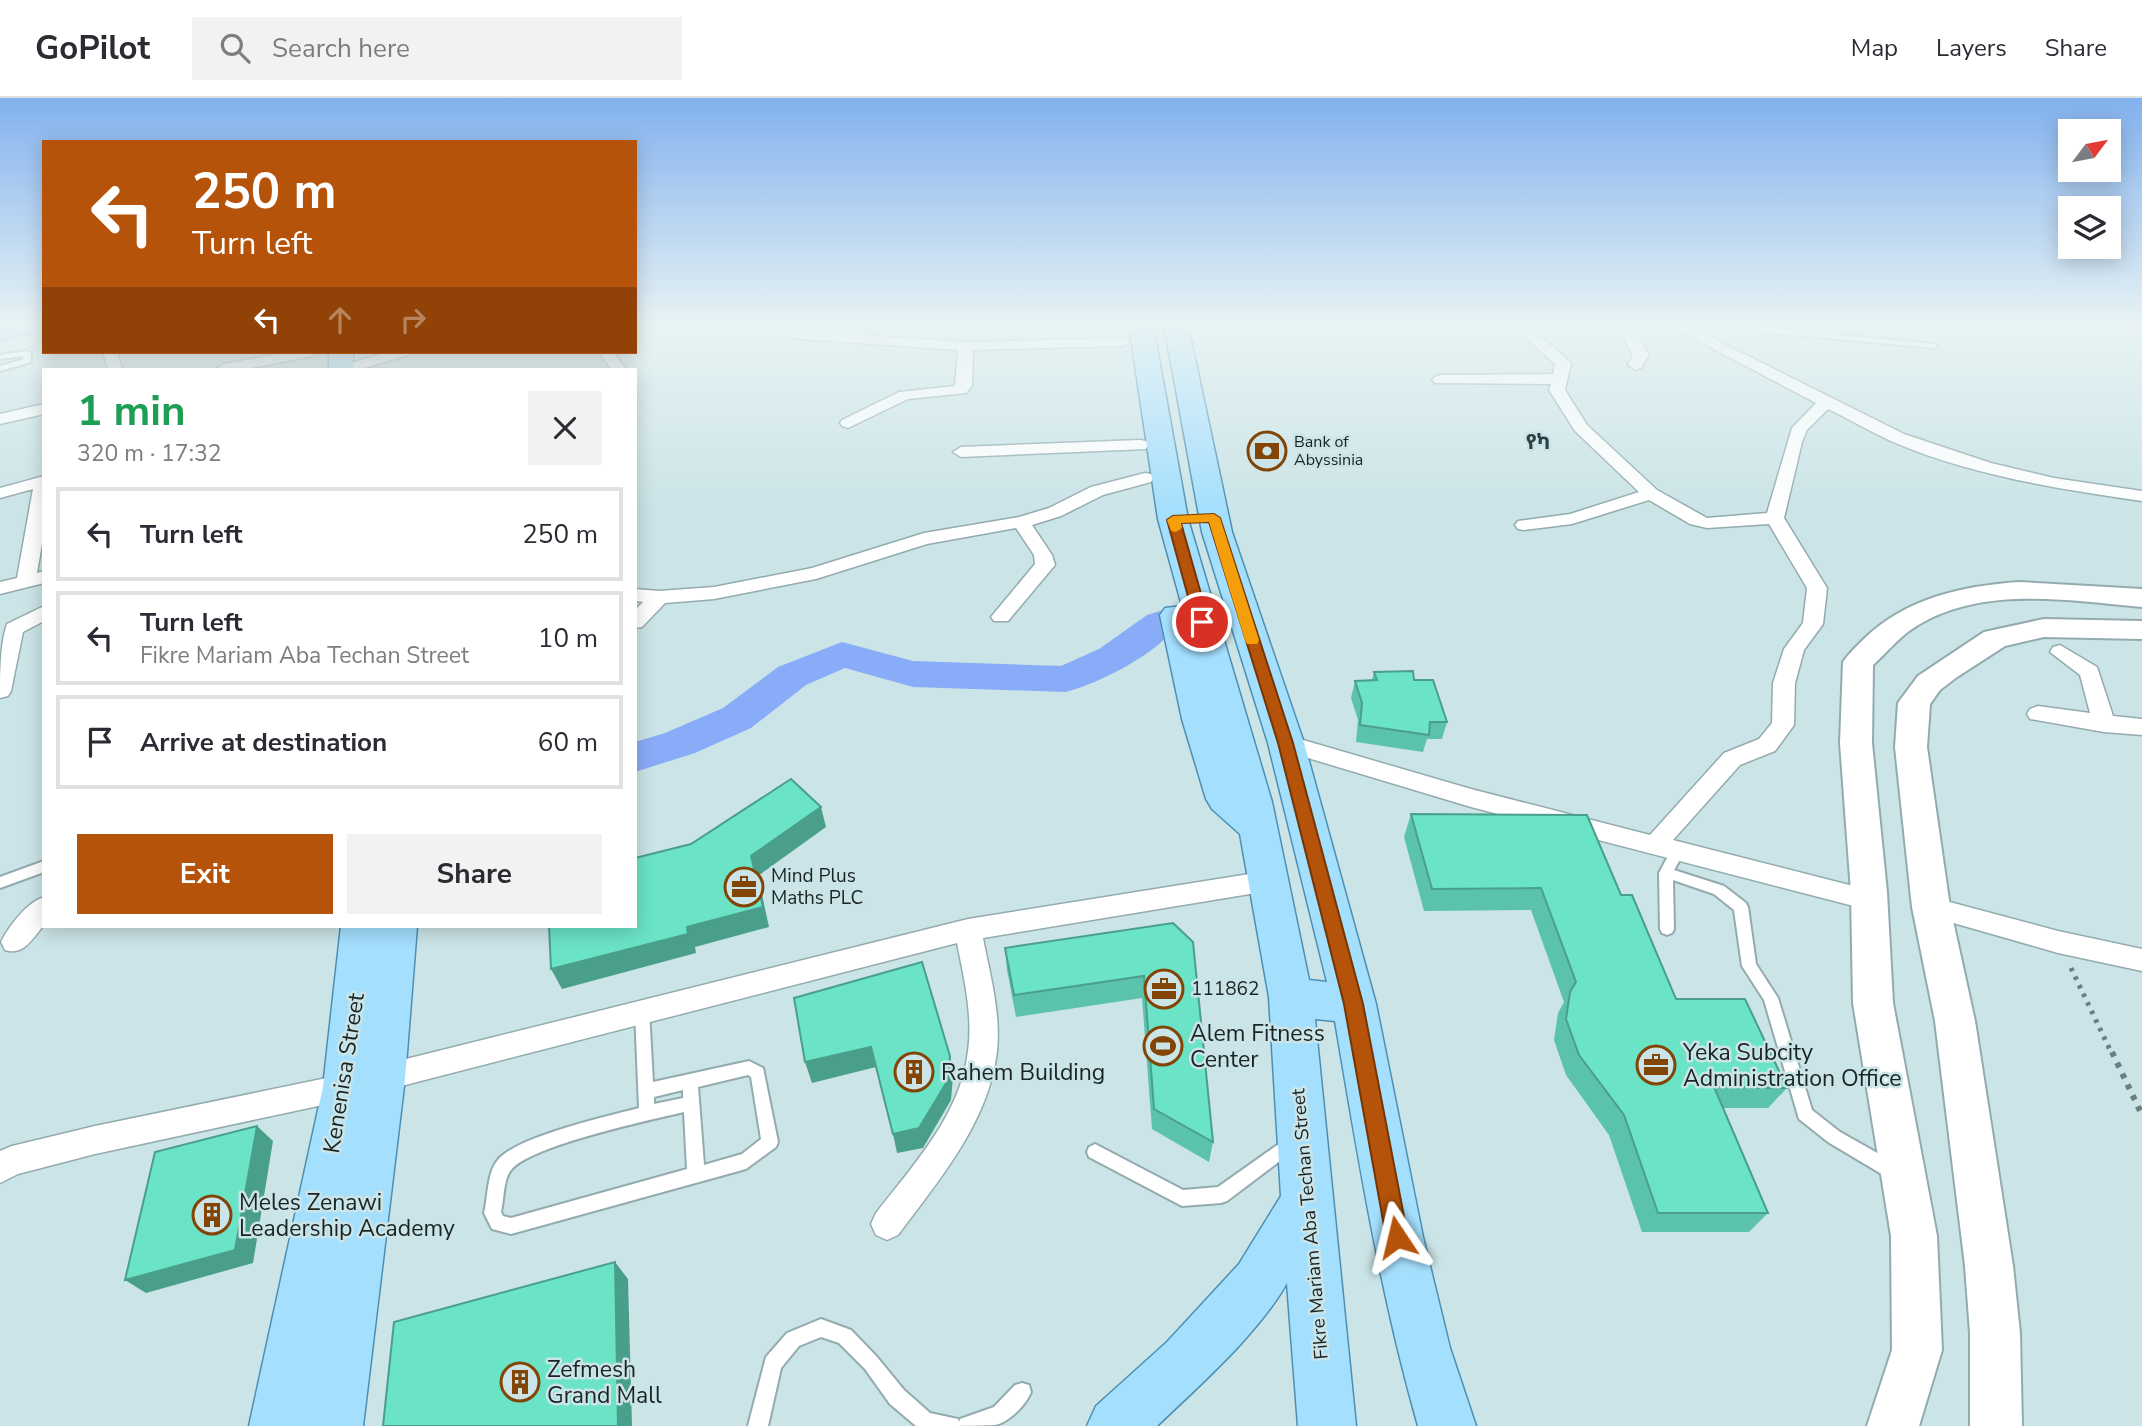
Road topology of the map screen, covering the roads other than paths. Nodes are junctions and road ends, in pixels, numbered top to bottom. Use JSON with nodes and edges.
{"nodes":[{"id":1,"x":964,"y":387,"type":"edge"},
{"id":2,"x":1134,"y":387,"type":"edge"},
{"id":3,"x":1142,"y":387,"type":"edge"},
{"id":4,"x":1188,"y":387,"type":"edge"},
{"id":5,"x":1557,"y":387,"type":"edge"},
{"id":6,"x":1799,"y":387,"type":"edge"},
{"id":7,"x":1827,"y":401,"type":"junction"},
{"id":8,"x":42,"y":408,"type":"edge"},
{"id":9,"x":0,"y":419,"type":"edge"},
{"id":10,"x":848,"y":423,"type":"dead end"},
{"id":11,"x":1140,"y":445,"type":"junction"},
{"id":12,"x":961,"y":452,"type":"dead end"},
{"id":13,"x":1145,"y":478,"type":"junction"},
{"id":14,"x":42,"y":482,"type":"edge"},
{"id":15,"x":0,"y":493,"type":"edge"},
{"id":16,"x":42,"y":494,"type":"edge"},
{"id":17,"x":1651,"y":494,"type":"junction"},
{"id":18,"x":2142,"y":496,"type":"edge"},
{"id":19,"x":1214,"y":518,"type":"junction"},
{"id":20,"x":1775,"y":518,"type":"junction"},
{"id":21,"x":1173,"y":520,"type":"junction"},
{"id":22,"x":1021,"y":522,"type":"junction"},
{"id":23,"x":1524,"y":525,"type":"dead end"},
{"id":24,"x":35,"y":580,"type":"edge"},
{"id":25,"x":0,"y":588,"type":"edge"},
{"id":26,"x":637,"y":595,"type":"edge"},
{"id":27,"x":659,"y":597,"type":"junction"},
{"id":28,"x":2142,"y":598,"type":"edge"},
{"id":29,"x":42,"y":613,"type":"edge"},
{"id":30,"x":1001,"y":617,"type":"dead end"},
{"id":31,"x":637,"y":620,"type":"edge"},
{"id":32,"x":2142,"y":629,"type":"edge"},
{"id":33,"x":2060,"y":652,"type":"dead end"},
{"id":34,"x":0,"y":691,"type":"edge"},
{"id":35,"x":2038,"y":714,"type":"dead end"},
{"id":36,"x":2104,"y":723,"type":"junction"},
{"id":37,"x":2142,"y":727,"type":"edge"},
{"id":38,"x":1286,"y":743,"type":"junction"},
{"id":39,"x":1258,"y":828,"type":"junction"},
{"id":40,"x":1655,"y":845,"type":"junction"},
{"id":41,"x":1678,"y":851,"type":"junction"},
{"id":42,"x":42,"y":867,"type":"edge"},
{"id":43,"x":1666,"y":873,"type":"junction"},
{"id":44,"x":1268,"y":881,"type":"junction"},
{"id":45,"x":0,"y":883,"type":"edge"},
{"id":46,"x":1869,"y":900,"type":"junction"},
{"id":47,"x":1931,"y":907,"type":"junction"},
{"id":48,"x":42,"y":909,"type":"edge"},
{"id":49,"x":362,"y":928,"type":"edge"},
{"id":50,"x":396,"y":928,"type":"edge"},
{"id":51,"x":1667,"y":929,"type":"dead end"},
{"id":52,"x":968,"y":930,"type":"junction"},
{"id":53,"x":14,"y":942,"type":"dead end"},
{"id":54,"x":2142,"y":960,"type":"edge"},
{"id":55,"x":1291,"y":997,"type":"junction"},
{"id":56,"x":1354,"y":1004,"type":"junction"},
{"id":57,"x":642,"y":1012,"type":"junction"},
{"id":58,"x":690,"y":1081,"type":"junction"},
{"id":59,"x":364,"y":1083,"type":"junction"},
{"id":60,"x":647,"y":1091,"type":"junction"},
{"id":61,"x":691,"y":1103,"type":"junction"},
{"id":62,"x":647,"y":1113,"type":"junction"},
{"id":63,"x":1301,"y":1135,"type":"junction"},
{"id":64,"x":1095,"y":1152,"type":"dead end"},
{"id":65,"x":0,"y":1168,"type":"edge"},
{"id":66,"x":696,"y":1174,"type":"junction"},
{"id":67,"x":1903,"y":1177,"type":"junction"},
{"id":68,"x":1306,"y":1201,"type":"junction"},
{"id":69,"x":887,"y":1224,"type":"dead end"},
{"id":70,"x":1022,"y":1392,"type":"dead end"},
{"id":71,"x":926,"y":1424,"type":"edge"},
{"id":72,"x":278,"y":1426,"type":"edge"},
{"id":73,"x":334,"y":1426,"type":"edge"},
{"id":74,"x":758,"y":1426,"type":"edge"},
{"id":75,"x":951,"y":1426,"type":"edge"},
{"id":76,"x":967,"y":1426,"type":"edge"},
{"id":77,"x":1116,"y":1426,"type":"edge"},
{"id":78,"x":1328,"y":1426,"type":"edge"},
{"id":79,"x":1447,"y":1426,"type":"edge"},
{"id":80,"x":1893,"y":1426,"type":"edge"},
{"id":81,"x":1996,"y":1426,"type":"edge"}],
"edges":[{"from":1,"to":10,"type":"street"},
{"from":2,"to":11,"type":"main road"},
{"from":3,"to":21,"type":"main road","name":"Fikre Mariam Aba Techan Street"},
{"from":4,"to":19,"type":"main road"},
{"from":5,"to":17,"type":"street"},
{"from":6,"to":7,"type":"street"},
{"from":7,"to":18,"type":"street"},
{"from":7,"to":20,"type":"street"},
{"from":8,"to":9,"type":"street"},
{"from":11,"to":12,"type":"street"},
{"from":11,"to":13,"type":"main road"},
{"from":13,"to":22,"type":"street"},
{"from":13,"to":39,"type":"main road"},
{"from":14,"to":15,"type":"street"},
{"from":16,"to":24,"type":"street"},
{"from":17,"to":20,"type":"street"},
{"from":17,"to":23,"type":"street"},
{"from":19,"to":21,"type":"main road"},
{"from":19,"to":38,"type":"main road"},
{"from":20,"to":40,"type":"street"},
{"from":21,"to":39,"type":"main road","name":"Fikre Mariam Aba Techan Street"},
{"from":22,"to":27,"type":"street"},
{"from":22,"to":30,"type":"street"},
{"from":24,"to":25,"type":"street"},
{"from":26,"to":27,"type":"street"},
{"from":27,"to":31,"type":"street"},
{"from":28,"to":46,"type":"main road"},
{"from":29,"to":34,"type":"street"},
{"from":32,"to":47,"type":"main road"},
{"from":33,"to":36,"type":"street"},
{"from":35,"to":36,"type":"street"},
{"from":36,"to":37,"type":"street"},
{"from":38,"to":40,"type":"street"},
{"from":38,"to":56,"type":"main road"},
{"from":39,"to":44,"type":"main road","name":"Fikre Mariam Aba Techan Street"},
{"from":40,"to":41,"type":"street"},
{"from":41,"to":43,"type":"lane"},
{"from":41,"to":46,"type":"street"},
{"from":42,"to":45,"type":"lane"},
{"from":43,"to":51,"type":"lane"},
{"from":43,"to":67,"type":"lane"},
{"from":44,"to":52,"type":"street"},
{"from":44,"to":55,"type":"main road","name":"Fikre Mariam Aba Techan Street"},
{"from":46,"to":67,"type":"main road"},
{"from":47,"to":54,"type":"street"},
{"from":47,"to":81,"type":"main road"},
{"from":48,"to":53,"type":"street"},
{"from":49,"to":59,"type":"main road","name":"Kenenisa Street"},
{"from":50,"to":59,"type":"main road","name":"Kenenisa Street"},
{"from":52,"to":57,"type":"street"},
{"from":52,"to":69,"type":"street"},
{"from":55,"to":56,"type":"main road"},
{"from":55,"to":63,"type":"main road","name":"Fikre Mariam Aba Techan Street"},
{"from":56,"to":79,"type":"main road"},
{"from":57,"to":59,"type":"street"},
{"from":57,"to":60,"type":"lane"},
{"from":58,"to":60,"type":"lane"},
{"from":58,"to":61,"type":"lane"},
{"from":58,"to":66,"type":"lane"},
{"from":59,"to":65,"type":"street"},
{"from":59,"to":72,"type":"main road","name":"Kenenisa Street"},
{"from":59,"to":73,"type":"main road","name":"Kenenisa Street"},
{"from":60,"to":62,"type":"lane"},
{"from":61,"to":62,"type":"lane"},
{"from":61,"to":66,"type":"lane"},
{"from":62,"to":66,"type":"lane"},
{"from":63,"to":64,"type":"lane"},
{"from":63,"to":68,"type":"main road","name":"Fikre Mariam Aba Techan Street"},
{"from":67,"to":80,"type":"main road"},
{"from":68,"to":77,"type":"main road"},
{"from":68,"to":78,"type":"main road","name":"Fikre Mariam Aba Techan Street"},
{"from":70,"to":76,"type":"lane"},
{"from":71,"to":74,"type":"lane"},
{"from":71,"to":75,"type":"lane"}]}
